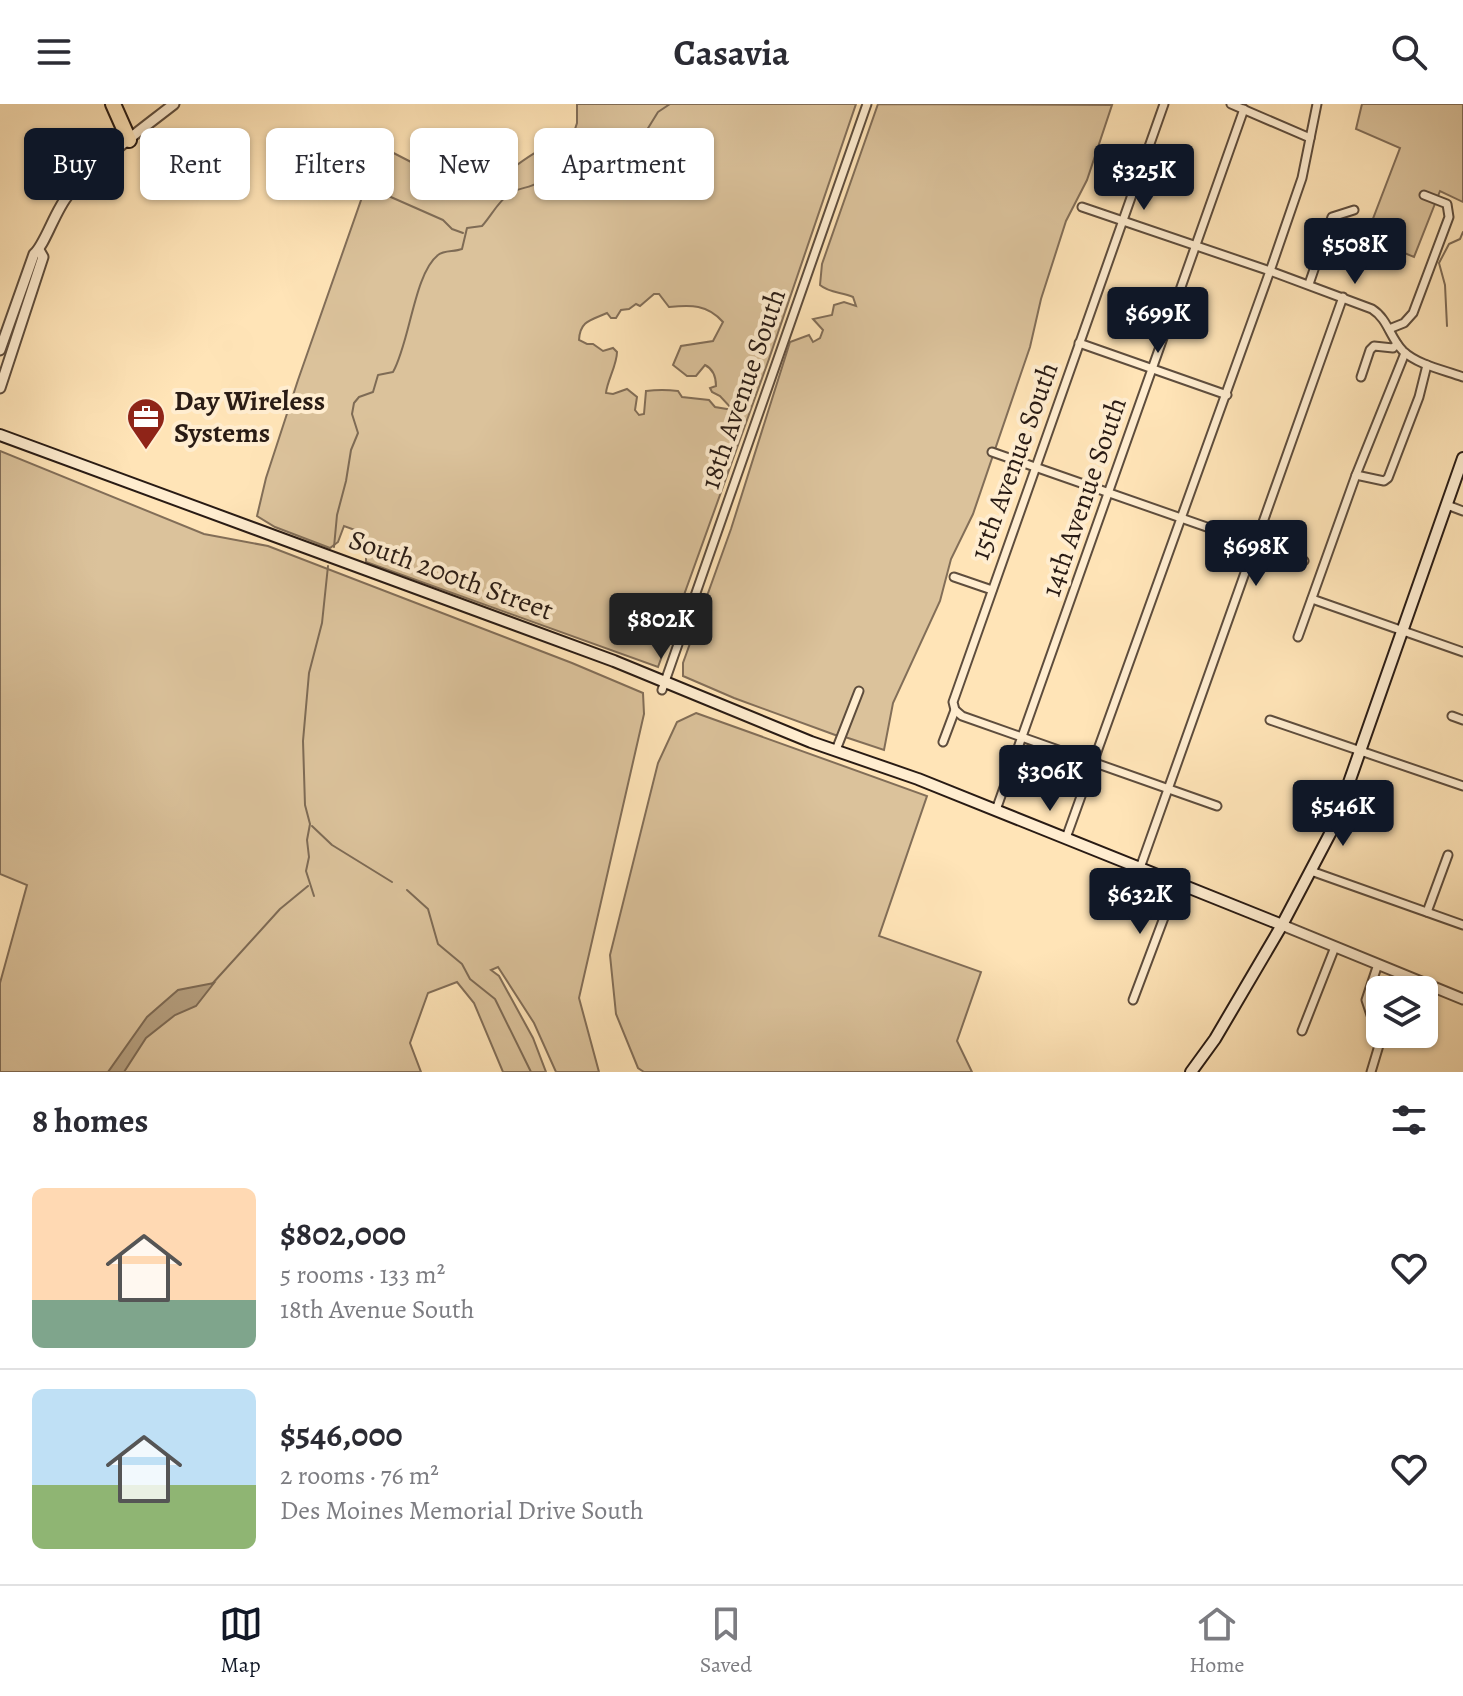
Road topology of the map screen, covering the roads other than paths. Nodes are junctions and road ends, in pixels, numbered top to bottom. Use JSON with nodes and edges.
{"nodes":[{"id":1,"x":113,"y":104,"type":"edge"},
{"id":2,"x":174,"y":104,"type":"edge"},
{"id":3,"x":867,"y":104,"type":"edge"},
{"id":4,"x":1164,"y":104,"type":"edge"},
{"id":5,"x":1231,"y":104,"type":"edge"},
{"id":6,"x":1317,"y":104,"type":"edge"},
{"id":7,"x":1244,"y":109,"type":"junction"},
{"id":8,"x":1310,"y":138,"type":"junction"},
{"id":9,"x":129,"y":140,"type":"junction"},
{"id":10,"x":1424,"y":195,"type":"dead end"},
{"id":11,"x":1082,"y":207,"type":"dead end"},
{"id":12,"x":1354,"y":210,"type":"dead end"},
{"id":13,"x":1122,"y":221,"type":"junction"},
{"id":14,"x":1196,"y":246,"type":"junction"},
{"id":15,"x":39,"y":250,"type":"junction"},
{"id":16,"x":1270,"y":271,"type":"junction"},
{"id":17,"x":1309,"y":284,"type":"junction"},
{"id":18,"x":1343,"y":297,"type":"junction"},
{"id":19,"x":1389,"y":329,"type":"junction"},
{"id":20,"x":1079,"y":343,"type":"junction"},
{"id":21,"x":1397,"y":344,"type":"junction"},
{"id":22,"x":0,"y":350,"type":"edge"},
{"id":23,"x":1405,"y":353,"type":"junction"},
{"id":24,"x":1427,"y":365,"type":"junction"},
{"id":25,"x":1152,"y":369,"type":"junction"},
{"id":26,"x":1361,"y":377,"type":"dead end"},
{"id":27,"x":1463,"y":377,"type":"edge"},
{"id":28,"x":0,"y":388,"type":"edge"},
{"id":29,"x":1227,"y":395,"type":"junction"},
{"id":30,"x":0,"y":435,"type":"edge"},
{"id":31,"x":992,"y":452,"type":"dead end"},
{"id":32,"x":1463,"y":458,"type":"edge"},
{"id":33,"x":1035,"y":467,"type":"junction"},
{"id":34,"x":1356,"y":475,"type":"junction"},
{"id":35,"x":1109,"y":492,"type":"junction"},
{"id":36,"x":1447,"y":505,"type":"junction"},
{"id":37,"x":1463,"y":511,"type":"edge"},
{"id":38,"x":1183,"y":518,"type":"junction"},
{"id":39,"x":1255,"y":544,"type":"junction"},
{"id":40,"x":1304,"y":561,"type":"dead end"},
{"id":41,"x":954,"y":577,"type":"dead end"},
{"id":42,"x":992,"y":590,"type":"junction"},
{"id":43,"x":1312,"y":599,"type":"junction"},
{"id":44,"x":1403,"y":631,"type":"junction"},
{"id":45,"x":1298,"y":637,"type":"dead end"},
{"id":46,"x":1463,"y":652,"type":"edge"},
{"id":47,"x":663,"y":685,"type":"junction"},
{"id":48,"x":859,"y":691,"type":"dead end"},
{"id":49,"x":955,"y":710,"type":"junction"},
{"id":50,"x":1452,"y":716,"type":"dead end"},
{"id":51,"x":1270,"y":720,"type":"dead end"},
{"id":52,"x":1463,"y":720,"type":"edge"},
{"id":53,"x":1022,"y":737,"type":"junction"},
{"id":54,"x":943,"y":742,"type":"dead end"},
{"id":55,"x":836,"y":750,"type":"junction"},
{"id":56,"x":1362,"y":751,"type":"junction"},
{"id":57,"x":1094,"y":762,"type":"junction"},
{"id":58,"x":1463,"y":786,"type":"edge"},
{"id":59,"x":1169,"y":789,"type":"junction"},
{"id":60,"x":1217,"y":806,"type":"dead end"},
{"id":61,"x":996,"y":810,"type":"junction"},
{"id":62,"x":1066,"y":838,"type":"junction"},
{"id":63,"x":1448,"y":855,"type":"dead end"},
{"id":64,"x":1140,"y":868,"type":"junction"},
{"id":65,"x":1311,"y":871,"type":"junction"},
{"id":66,"x":1177,"y":883,"type":"junction"},
{"id":67,"x":1427,"y":912,"type":"junction"},
{"id":68,"x":1282,"y":925,"type":"junction"},
{"id":69,"x":1463,"y":925,"type":"edge"},
{"id":70,"x":1335,"y":947,"type":"junction"},
{"id":71,"x":1378,"y":964,"type":"junction"},
{"id":72,"x":1463,"y":999,"type":"edge"},
{"id":73,"x":1133,"y":1000,"type":"dead end"},
{"id":74,"x":1302,"y":1031,"type":"dead end"},
{"id":75,"x":1191,"y":1072,"type":"edge"},
{"id":76,"x":1371,"y":1072,"type":"edge"}],
"edges":[{"from":1,"to":9,"type":"highway"},
{"from":2,"to":9,"type":"street"},
{"from":3,"to":47,"type":"street","name":"18th Avenue South"},
{"from":4,"to":13,"type":"street","name":"15th Avenue South"},
{"from":5,"to":7,"type":"street"},
{"from":6,"to":8,"type":"street"},
{"from":7,"to":8,"type":"street"},
{"from":7,"to":14,"type":"street","name":"14th Avenue South"},
{"from":8,"to":16,"type":"street"},
{"from":9,"to":15,"type":"street"},
{"from":10,"to":19,"type":"street"},
{"from":11,"to":13,"type":"street"},
{"from":12,"to":17,"type":"street"},
{"from":13,"to":14,"type":"street"},
{"from":13,"to":20,"type":"street","name":"15th Avenue South"},
{"from":14,"to":16,"type":"street"},
{"from":14,"to":25,"type":"street","name":"14th Avenue South"},
{"from":15,"to":22,"type":"street"},
{"from":15,"to":28,"type":"street"},
{"from":16,"to":17,"type":"street"},
{"from":16,"to":29,"type":"street"},
{"from":17,"to":18,"type":"street"},
{"from":18,"to":19,"type":"street"},
{"from":18,"to":39,"type":"street"},
{"from":19,"to":21,"type":"street"},
{"from":20,"to":25,"type":"street"},
{"from":20,"to":33,"type":"street","name":"15th Avenue South"},
{"from":21,"to":23,"type":"street"},
{"from":21,"to":26,"type":"street"},
{"from":23,"to":24,"type":"street"},
{"from":23,"to":34,"type":"street"},
{"from":24,"to":27,"type":"street"},
{"from":24,"to":34,"type":"street"},
{"from":25,"to":29,"type":"street"},
{"from":25,"to":35,"type":"street","name":"14th Avenue South"},
{"from":29,"to":38,"type":"street"},
{"from":30,"to":47,"type":"main road","name":"South 200th Street"},
{"from":31,"to":33,"type":"street"},
{"from":32,"to":36,"type":"main road"},
{"from":33,"to":35,"type":"street"},
{"from":33,"to":42,"type":"street","name":"15th Avenue South"},
{"from":34,"to":43,"type":"street"},
{"from":35,"to":38,"type":"street"},
{"from":35,"to":53,"type":"street","name":"14th Avenue South"},
{"from":36,"to":37,"type":"street"},
{"from":36,"to":44,"type":"main road"},
{"from":38,"to":39,"type":"street"},
{"from":38,"to":57,"type":"street"},
{"from":39,"to":40,"type":"street"},
{"from":39,"to":59,"type":"street"},
{"from":41,"to":42,"type":"street"},
{"from":42,"to":49,"type":"street","name":"15th Avenue South"},
{"from":43,"to":44,"type":"street"},
{"from":43,"to":45,"type":"street"},
{"from":44,"to":46,"type":"street"},
{"from":44,"to":56,"type":"main road"},
{"from":47,"to":55,"type":"main road","name":"South 200th Street"},
{"from":48,"to":55,"type":"street"},
{"from":49,"to":53,"type":"street"},
{"from":49,"to":54,"type":"street","name":"15th Avenue South"},
{"from":50,"to":52,"type":"street"},
{"from":51,"to":56,"type":"street"},
{"from":53,"to":57,"type":"street"},
{"from":53,"to":61,"type":"street","name":"14th Avenue South"},
{"from":55,"to":61,"type":"main road","name":"South 200th Street"},
{"from":56,"to":58,"type":"street"},
{"from":56,"to":65,"type":"main road"},
{"from":57,"to":59,"type":"street"},
{"from":57,"to":62,"type":"street"},
{"from":59,"to":60,"type":"street"},
{"from":59,"to":64,"type":"street"},
{"from":61,"to":62,"type":"main road","name":"South 200th Street"},
{"from":62,"to":64,"type":"main road","name":"South 200th Street"},
{"from":63,"to":67,"type":"street"},
{"from":64,"to":66,"type":"main road","name":"South 200th Street"},
{"from":65,"to":67,"type":"street"},
{"from":65,"to":68,"type":"main road"},
{"from":66,"to":68,"type":"main road","name":"South 200th Street"},
{"from":66,"to":73,"type":"street"},
{"from":67,"to":69,"type":"street"},
{"from":68,"to":70,"type":"street","name":"South 200th Street"},
{"from":68,"to":75,"type":"main road"},
{"from":70,"to":71,"type":"street","name":"South 200th Street"},
{"from":70,"to":74,"type":"street"},
{"from":71,"to":72,"type":"street","name":"South 200th Street"},
{"from":71,"to":76,"type":"street"}]}
